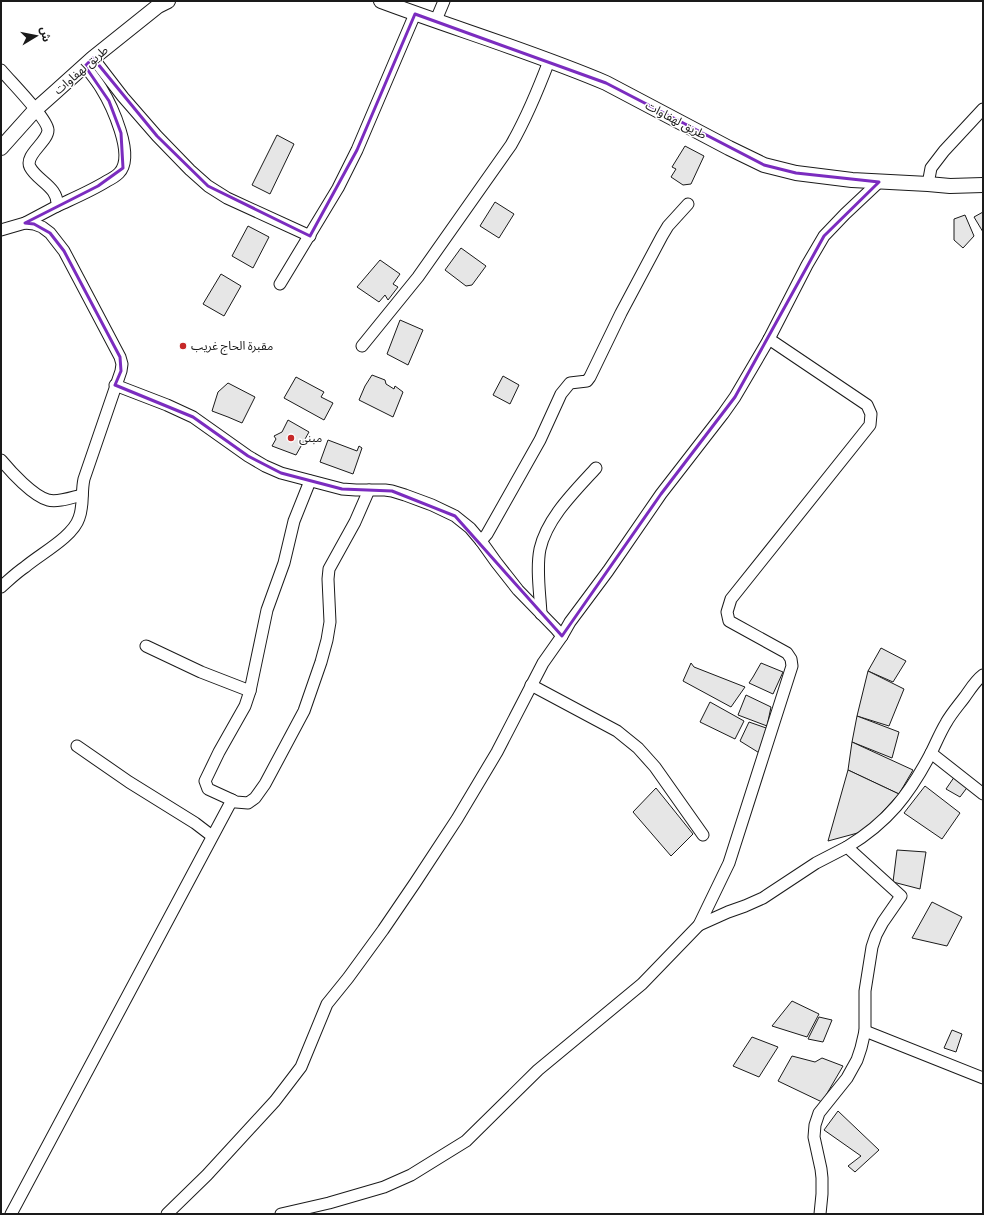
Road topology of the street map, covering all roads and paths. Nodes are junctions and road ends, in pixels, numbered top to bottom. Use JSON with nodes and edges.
{"nodes":[{"id":1,"x":381,"y":1,"type":"edge"},
{"id":2,"x":444,"y":1,"type":"edge"},
{"id":3,"x":160,"y":3,"type":"edge"},
{"id":4,"x":415,"y":14,"type":"junction"},
{"id":5,"x":436,"y":20,"type":"junction"},
{"id":6,"x":549,"y":61,"type":"junction"},
{"id":7,"x":89,"y":62,"type":"junction"},
{"id":8,"x":1,"y":70,"type":"edge"},
{"id":9,"x":983,"y":109,"type":"edge"},
{"id":10,"x":35,"y":110,"type":"junction"},
{"id":11,"x":1,"y":148,"type":"edge"},
{"id":12,"x":879,"y":182,"type":"junction"},
{"id":13,"x":928,"y":184,"type":"junction"},
{"id":14,"x":983,"y":185,"type":"edge"},
{"id":15,"x":688,"y":204,"type":"dead end"},
{"id":16,"x":57,"y":206,"type":"junction"},
{"id":17,"x":25,"y":223,"type":"junction"},
{"id":18,"x":1,"y":230,"type":"edge"},
{"id":19,"x":310,"y":236,"type":"junction"},
{"id":20,"x":280,"y":284,"type":"dead end"},
{"id":21,"x":769,"y":339,"type":"junction"},
{"id":22,"x":362,"y":346,"type":"dead end"},
{"id":23,"x":115,"y":385,"type":"junction"},
{"id":24,"x":1,"y":460,"type":"edge"},
{"id":25,"x":596,"y":468,"type":"dead end"},
{"id":26,"x":310,"y":481,"type":"junction"},
{"id":27,"x":369,"y":490,"type":"junction"},
{"id":28,"x":82,"y":495,"type":"junction"},
{"id":29,"x":481,"y":541,"type":"junction"},
{"id":30,"x":1,"y":587,"type":"edge"},
{"id":31,"x":541,"y":614,"type":"junction"},
{"id":32,"x":562,"y":636,"type":"junction"},
{"id":33,"x":146,"y":646,"type":"dead end"},
{"id":34,"x":983,"y":675,"type":"edge"},
{"id":35,"x":531,"y":685,"type":"junction"},
{"id":36,"x":250,"y":692,"type":"junction"},
{"id":37,"x":77,"y":746,"type":"dead end"},
{"id":38,"x":931,"y":753,"type":"junction"},
{"id":39,"x":983,"y":794,"type":"edge"},
{"id":40,"x":232,"y":800,"type":"junction"},
{"id":41,"x":703,"y":835,"type":"dead end"},
{"id":42,"x":212,"y":836,"type":"junction"},
{"id":43,"x":847,"y":847,"type":"junction"},
{"id":44,"x":699,"y":925,"type":"junction"},
{"id":45,"x":864,"y":1030,"type":"junction"},
{"id":46,"x":983,"y":1078,"type":"edge"},
{"id":47,"x":11,"y":1214,"type":"edge"},
{"id":48,"x":167,"y":1214,"type":"edge"},
{"id":49,"x":281,"y":1214,"type":"edge"},
{"id":50,"x":820,"y":1214,"type":"edge"}],
"edges":[{"from":1,"to":4,"type":"street","name":"طريق لهفاوات"},
{"from":2,"to":5,"type":"street"},
{"from":3,"to":7,"type":"street","name":"طريق لهفاوات"},
{"from":4,"to":5,"type":"street","name":"طريق لهفاوات"},
{"from":4,"to":19,"type":"street"},
{"from":5,"to":6,"type":"street","name":"طريق لهفاوات"},
{"from":6,"to":12,"type":"street","name":"طريق لهفاوات"},
{"from":6,"to":22,"type":"street"},
{"from":7,"to":10,"type":"street","name":"طريق لهفاوات"},
{"from":7,"to":16,"type":"street"},
{"from":7,"to":19,"type":"street"},
{"from":8,"to":10,"type":"street"},
{"from":9,"to":13,"type":"street"},
{"from":10,"to":11,"type":"street","name":"طريق لهفاوات"},
{"from":10,"to":16,"type":"street"},
{"from":12,"to":13,"type":"street","name":"طريق لهفاوات"},
{"from":12,"to":21,"type":"street"},
{"from":13,"to":14,"type":"street","name":"طريق لهفاوات"},
{"from":15,"to":29,"type":"street"},
{"from":16,"to":17,"type":"street"},
{"from":17,"to":18,"type":"street"},
{"from":17,"to":23,"type":"street"},
{"from":19,"to":20,"type":"street"},
{"from":21,"to":32,"type":"street"},
{"from":21,"to":44,"type":"street"},
{"from":23,"to":26,"type":"street"},
{"from":23,"to":28,"type":"street"},
{"from":24,"to":28,"type":"street"},
{"from":25,"to":31,"type":"street"},
{"from":26,"to":27,"type":"street"},
{"from":26,"to":36,"type":"street"},
{"from":27,"to":29,"type":"street"},
{"from":27,"to":40,"type":"street"},
{"from":28,"to":30,"type":"street"},
{"from":29,"to":31,"type":"street"},
{"from":31,"to":32,"type":"street"},
{"from":32,"to":35,"type":"street"},
{"from":33,"to":36,"type":"street"},
{"from":34,"to":38,"type":"street"},
{"from":35,"to":41,"type":"street"},
{"from":35,"to":48,"type":"street"},
{"from":36,"to":40,"type":"street"},
{"from":37,"to":42,"type":"street"},
{"from":38,"to":39,"type":"street"},
{"from":38,"to":43,"type":"street"},
{"from":40,"to":42,"type":"street"},
{"from":42,"to":47,"type":"street"},
{"from":43,"to":44,"type":"street"},
{"from":43,"to":45,"type":"street"},
{"from":44,"to":49,"type":"street"},
{"from":45,"to":46,"type":"street"},
{"from":45,"to":50,"type":"street"}]}
